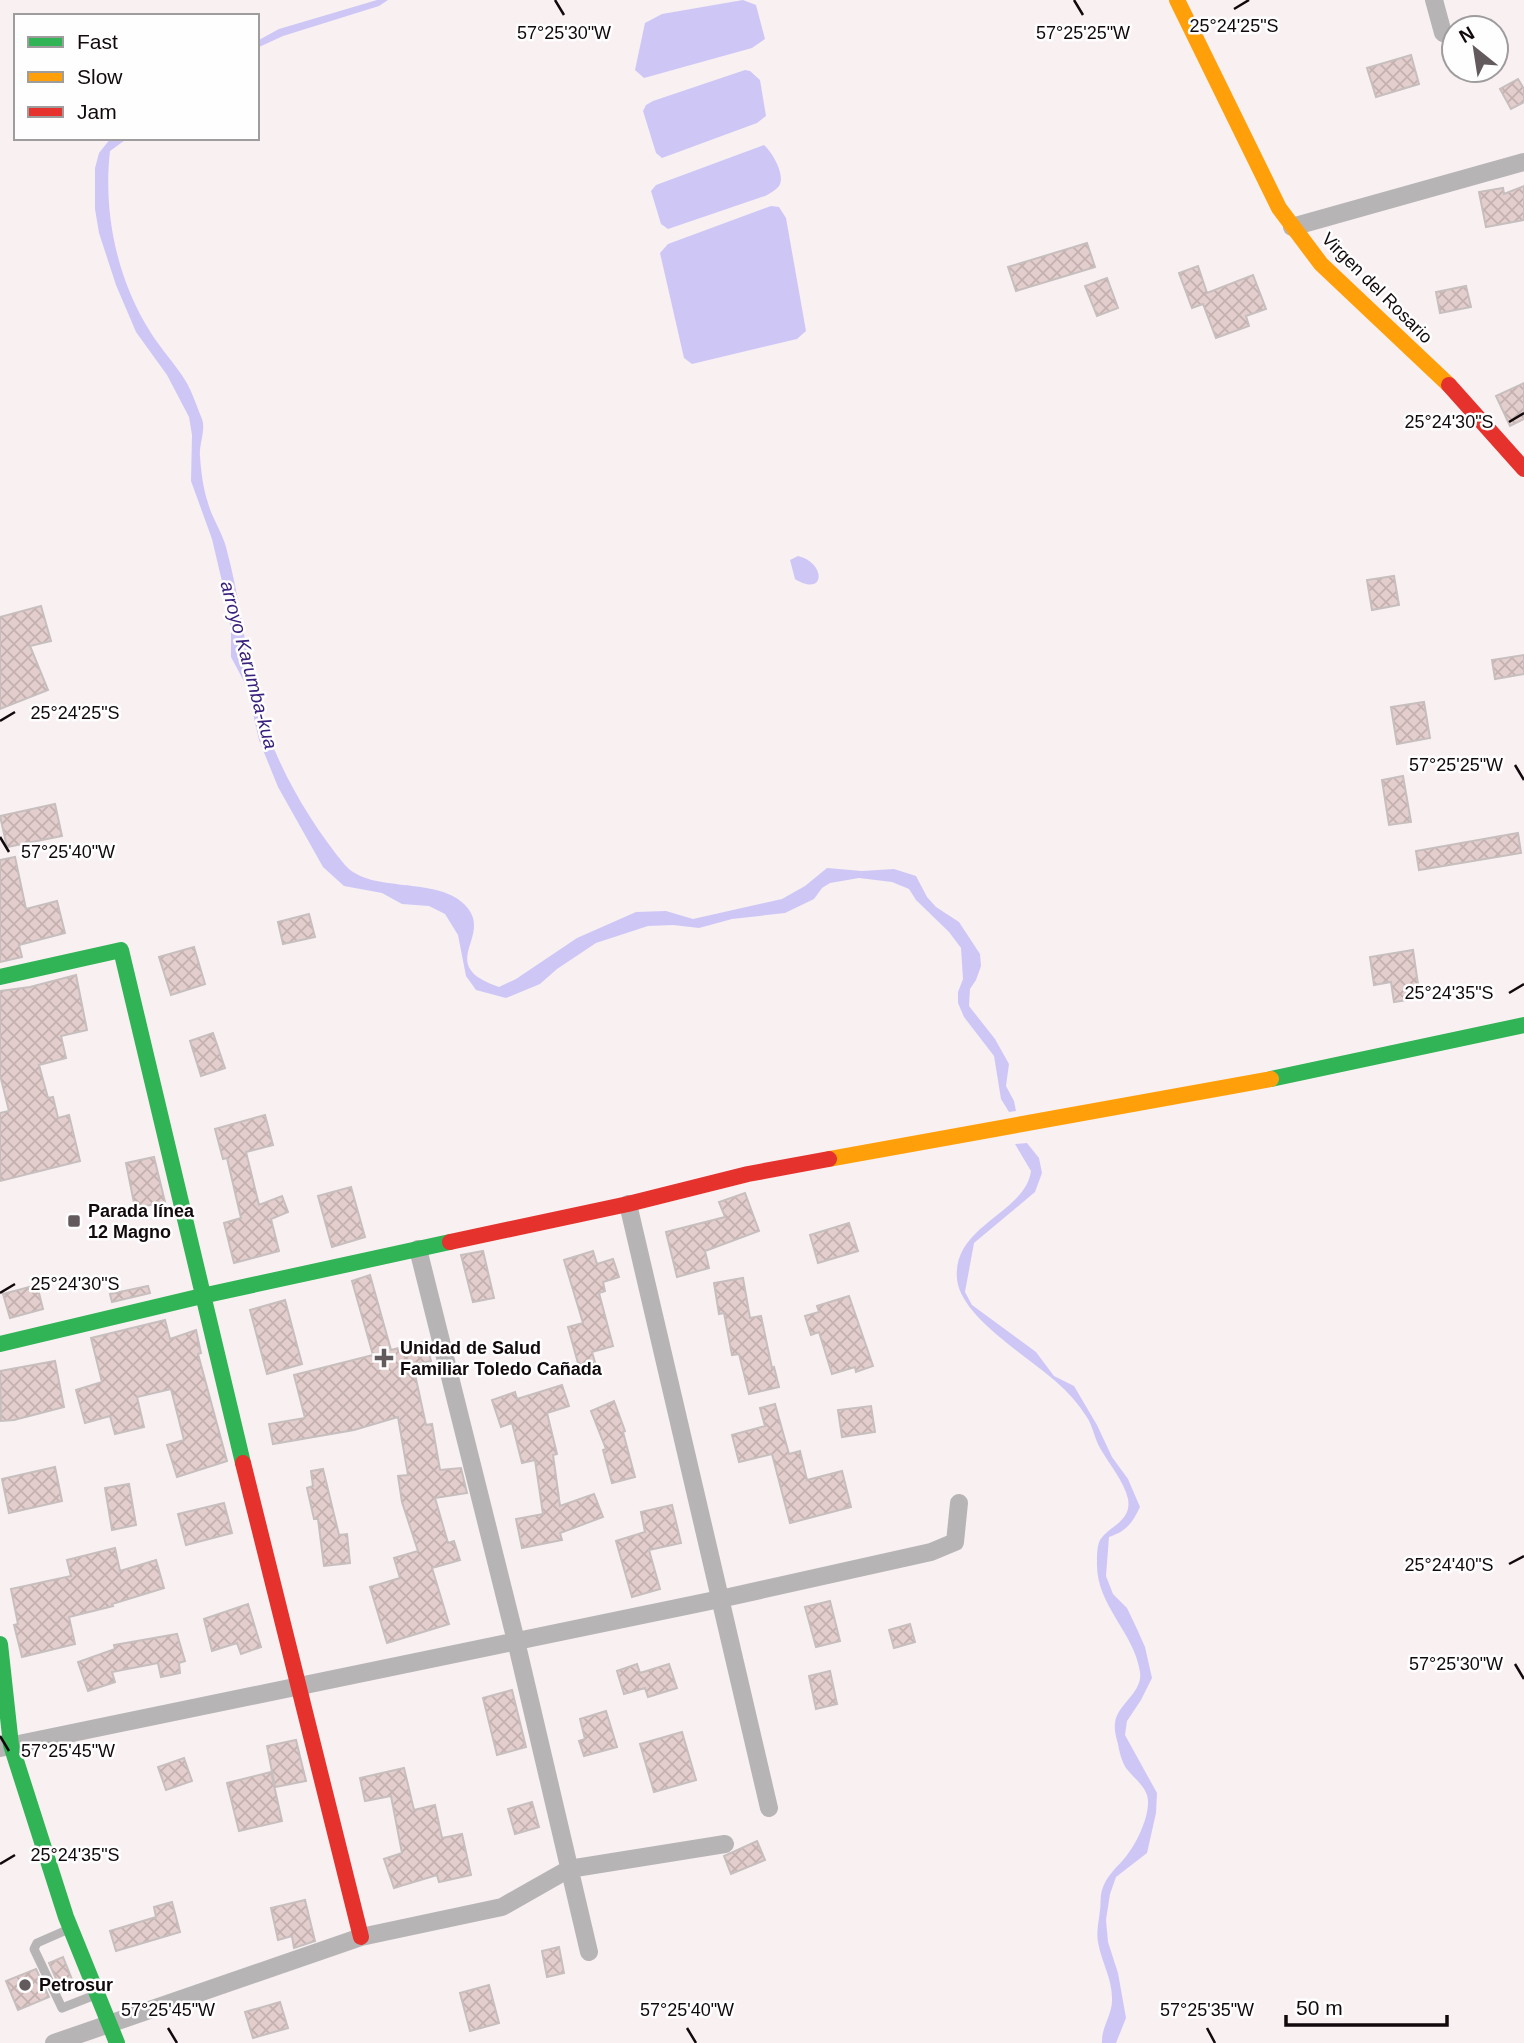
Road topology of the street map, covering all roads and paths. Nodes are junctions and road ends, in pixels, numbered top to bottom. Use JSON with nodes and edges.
{"nodes":[{"id":1,"x":1177,"y":0,"type":"edge"},
{"id":2,"x":1434,"y":0,"type":"edge"},
{"id":3,"x":1440,"y":22,"type":"edge"},
{"id":4,"x":1524,"y":162,"type":"edge"},
{"id":5,"x":1293,"y":227,"type":"junction"},
{"id":6,"x":1524,"y":469,"type":"edge"},
{"id":7,"x":0,"y":977,"type":"edge"},
{"id":8,"x":1524,"y":1025,"type":"edge"},
{"id":9,"x":628,"y":1204,"type":"junction"},
{"id":10,"x":418,"y":1249,"type":"junction"},
{"id":11,"x":202,"y":1296,"type":"junction"},
{"id":12,"x":0,"y":1344,"type":"edge"},
{"id":13,"x":959,"y":1503,"type":"dead end"},
{"id":14,"x":720,"y":1599,"type":"junction"},
{"id":15,"x":516,"y":1641,"type":"junction"},
{"id":16,"x":0,"y":1644,"type":"edge"},
{"id":17,"x":297,"y":1686,"type":"junction"},
{"id":18,"x":6,"y":1746,"type":"edge"},
{"id":19,"x":769,"y":1808,"type":"dead end"},
{"id":20,"x":725,"y":1844,"type":"dead end"},
{"id":21,"x":569,"y":1869,"type":"junction"},
{"id":22,"x":71,"y":1928,"type":"junction"},
{"id":23,"x":361,"y":1937,"type":"junction"},
{"id":24,"x":589,"y":1952,"type":"dead end"},
{"id":25,"x":97,"y":1994,"type":"junction"},
{"id":26,"x":108,"y":2025,"type":"junction"},
{"id":27,"x":54,"y":2043,"type":"edge"},
{"id":28,"x":117,"y":2043,"type":"edge"}],
"edges":[{"from":1,"to":5,"type":"street","name":"Virgen del Rosario"},
{"from":2,"to":3,"type":"street"},
{"from":4,"to":5,"type":"street"},
{"from":5,"to":6,"type":"street","name":"Virgen del Rosario"},
{"from":7,"to":11,"type":"street"},
{"from":8,"to":9,"type":"street"},
{"from":9,"to":10,"type":"street"},
{"from":9,"to":14,"type":"street"},
{"from":10,"to":11,"type":"street"},
{"from":10,"to":15,"type":"street"},
{"from":11,"to":12,"type":"street"},
{"from":11,"to":17,"type":"street"},
{"from":13,"to":14,"type":"street"},
{"from":14,"to":15,"type":"street"},
{"from":14,"to":19,"type":"street"},
{"from":15,"to":17,"type":"street"},
{"from":15,"to":21,"type":"street"},
{"from":16,"to":18,"type":"street"},
{"from":17,"to":18,"type":"street"},
{"from":17,"to":23,"type":"street"},
{"from":18,"to":22,"type":"street"},
{"from":20,"to":21,"type":"street"},
{"from":21,"to":23,"type":"street"},
{"from":21,"to":24,"type":"street"},
{"from":22,"to":25,"type":"street"},
{"from":22,"to":25,"type":"lane"},
{"from":23,"to":26,"type":"street"},
{"from":25,"to":26,"type":"street"},
{"from":26,"to":27,"type":"street"},
{"from":26,"to":28,"type":"street"}]}
